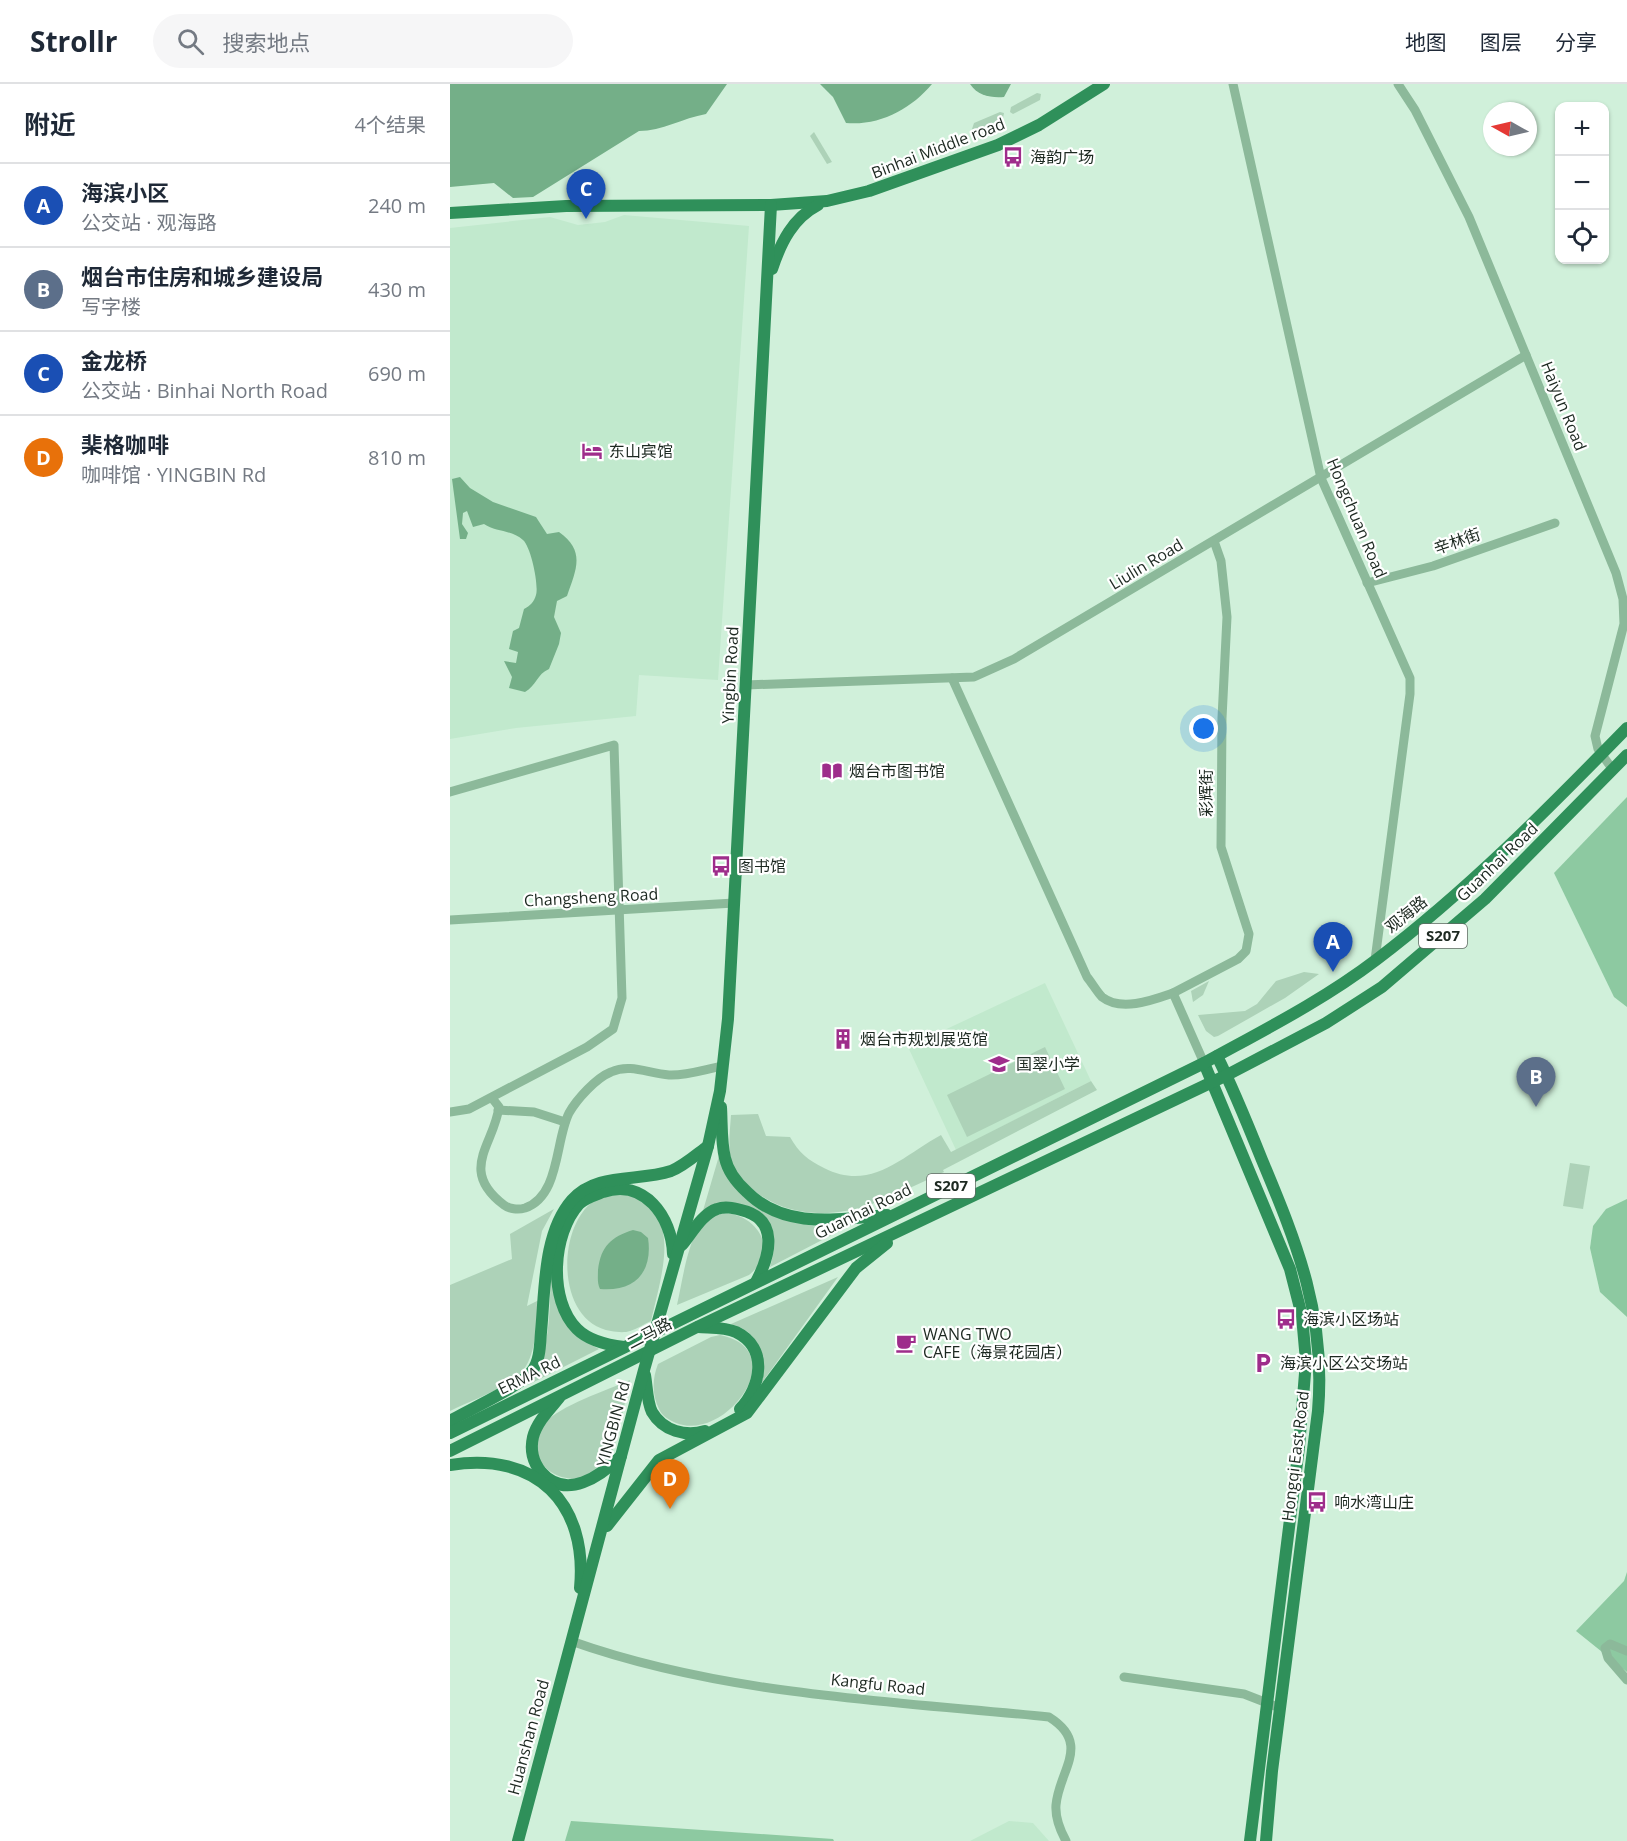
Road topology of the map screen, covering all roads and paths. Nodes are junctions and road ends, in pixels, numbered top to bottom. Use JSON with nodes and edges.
{"nodes":[{"id":1,"x":1104,"y":84,"type":"edge"},
{"id":2,"x":1233,"y":84,"type":"edge"},
{"id":3,"x":1398,"y":84,"type":"edge"},
{"id":4,"x":827,"y":201,"type":"junction"},
{"id":5,"x":771,"y":205,"type":"junction"},
{"id":6,"x":450,"y":213,"type":"edge"},
{"id":7,"x":767,"y":284,"type":"junction"},
{"id":8,"x":1526,"y":356,"type":"junction"},
{"id":9,"x":1321,"y":478,"type":"junction"},
{"id":10,"x":1555,"y":523,"type":"dead end"},
{"id":11,"x":1214,"y":541,"type":"junction"},
{"id":12,"x":1367,"y":583,"type":"junction"},
{"id":13,"x":952,"y":678,"type":"junction"},
{"id":14,"x":746,"y":685,"type":"junction"},
{"id":15,"x":1627,"y":728,"type":"edge"},
{"id":16,"x":1601,"y":754,"type":"junction"},
{"id":17,"x":1627,"y":755,"type":"edge"},
{"id":18,"x":1613,"y":770,"type":"junction"},
{"id":19,"x":450,"y":792,"type":"edge"},
{"id":20,"x":734,"y":903,"type":"junction"},
{"id":21,"x":618,"y":910,"type":"junction"},
{"id":22,"x":450,"y":920,"type":"edge"},
{"id":23,"x":1375,"y":960,"type":"junction"},
{"id":24,"x":1173,"y":993,"type":"junction"},
{"id":25,"x":1217,"y":1056,"type":"junction"},
{"id":26,"x":1204,"y":1064,"type":"junction"},
{"id":27,"x":723,"y":1066,"type":"junction"},
{"id":28,"x":1227,"y":1075,"type":"junction"},
{"id":29,"x":1212,"y":1081,"type":"junction"},
{"id":30,"x":720,"y":1091,"type":"junction"},
{"id":31,"x":492,"y":1098,"type":"junction"},
{"id":32,"x":498,"y":1110,"type":"junction"},
{"id":33,"x":450,"y":1112,"type":"edge"},
{"id":34,"x":566,"y":1122,"type":"junction"},
{"id":35,"x":708,"y":1146,"type":"junction"},
{"id":36,"x":894,"y":1214,"type":"junction"},
{"id":37,"x":907,"y":1227,"type":"junction"},
{"id":38,"x":678,"y":1251,"type":"junction"},
{"id":39,"x":673,"y":1270,"type":"junction"},
{"id":40,"x":756,"y":1282,"type":"junction"},
{"id":41,"x":698,"y":1310,"type":"joint"},
{"id":42,"x":697,"y":1327,"type":"junction"},
{"id":43,"x":624,"y":1347,"type":"junction"},
{"id":44,"x":617,"y":1368,"type":"joint"},
{"id":45,"x":644,"y":1370,"type":"junction"},
{"id":46,"x":561,"y":1395,"type":"junction"},
{"id":47,"x":450,"y":1421,"type":"edge"},
{"id":48,"x":450,"y":1433,"type":"edge"},
{"id":49,"x":450,"y":1451,"type":"edge"},
{"id":50,"x":622,"y":1455,"type":"junction"},
{"id":51,"x":450,"y":1465,"type":"edge"},
{"id":52,"x":602,"y":1532,"type":"junction"},
{"id":53,"x":578,"y":1615,"type":"junction"},
{"id":54,"x":571,"y":1641,"type":"junction"},
{"id":55,"x":1627,"y":1651,"type":"edge"},
{"id":56,"x":1124,"y":1677,"type":"dead end"},
{"id":57,"x":1627,"y":1680,"type":"edge"},
{"id":58,"x":1266,"y":1702,"type":"junction"},
{"id":59,"x":1280,"y":1708,"type":"junction"},
{"id":60,"x":518,"y":1841,"type":"edge"},
{"id":61,"x":1066,"y":1841,"type":"edge"},
{"id":62,"x":1250,"y":1841,"type":"edge"},
{"id":63,"x":1266,"y":1841,"type":"edge"}],
"edges":[{"from":1,"to":4,"type":"main road","name":"Binhai Middle road"},
{"from":2,"to":9,"type":"street","name":"Hongchuan Road"},
{"from":3,"to":8,"type":"street","name":"Haiyun Road"},
{"from":4,"to":5,"type":"main road","name":"Binhai Middle road"},
{"from":4,"to":7,"type":"main road"},
{"from":5,"to":6,"type":"main road","name":"Binhai Middle road"},
{"from":5,"to":7,"type":"main road","name":"Yingbin Road"},
{"from":7,"to":14,"type":"main road","name":"Yingbin Road"},
{"from":8,"to":9,"type":"street","name":"Liulin Road"},
{"from":8,"to":16,"type":"street","name":"Haiyun Road"},
{"from":9,"to":11,"type":"street","name":"Liulin Road"},
{"from":9,"to":12,"type":"street","name":"Hongchuan Road"},
{"from":10,"to":12,"type":"street","name":"辛林街"},
{"from":11,"to":13,"type":"street","name":"Liulin Road"},
{"from":11,"to":24,"type":"street","name":"彩辉街"},
{"from":12,"to":23,"type":"street","name":"Hongchuan Road"},
{"from":13,"to":14,"type":"street","name":"Liulin Road"},
{"from":13,"to":24,"type":"street"},
{"from":14,"to":20,"type":"main road","name":"Yingbin Road"},
{"from":15,"to":16,"type":"main road","number":"S207"},
{"from":16,"to":18,"type":"street"},
{"from":16,"to":23,"type":"main road","name":"观海路","number":"S207"},
{"from":17,"to":18,"type":"main road","name":"Guanhai Road","number":"S207"},
{"from":18,"to":28,"type":"main road","name":"Guanhai Road","number":"S207"},
{"from":19,"to":21,"type":"street"},
{"from":20,"to":21,"type":"street","name":"Changsheng Road"},
{"from":20,"to":27,"type":"main road","name":"Yingbin Road"},
{"from":21,"to":22,"type":"street","name":"Changsheng Road"},
{"from":21,"to":31,"type":"street"},
{"from":23,"to":25,"type":"main road","name":"观海路","number":"S207"},
{"from":24,"to":26,"type":"street"},
{"from":25,"to":26,"type":"main road","name":"观海路","number":"S207"},
{"from":25,"to":28,"type":"main road","name":"Hongqi East Road"},
{"from":26,"to":29,"type":"main road","name":"Hongqi East Road"},
{"from":26,"to":36,"type":"main road","name":"Guanhai Road","number":"S207"},
{"from":27,"to":30,"type":"main road","name":"Yingbin Road"},
{"from":27,"to":34,"type":"street"},
{"from":28,"to":29,"type":"main road","number":"S207"},
{"from":28,"to":59,"type":"main road","name":"Hongqi East Road"},
{"from":29,"to":37,"type":"main road","name":"Guanhai Road","number":"S207"},
{"from":29,"to":58,"type":"main road","name":"Hongqi East Road"},
{"from":30,"to":35,"type":"main road","name":"Yingbin Road"},
{"from":30,"to":36,"type":"main road"},
{"from":31,"to":32,"type":"street"},
{"from":31,"to":33,"type":"street"},
{"from":32,"to":34,"type":"street"},
{"from":32,"to":34,"type":"street"},
{"from":35,"to":38,"type":"main road","name":"YINGBIN Rd"},
{"from":35,"to":47,"type":"main road"},
{"from":36,"to":40,"type":"main road","name":"Guanhai Road","number":"S207"},
{"from":37,"to":42,"type":"main road","number":"S207"},
{"from":37,"to":52,"type":"main road"},
{"from":38,"to":39,"type":"main road","name":"YINGBIN Rd"},
{"from":38,"to":40,"type":"main road"},
{"from":39,"to":43,"type":"main road"},
{"from":39,"to":45,"type":"main road","name":"YINGBIN Rd"},
{"from":40,"to":41,"type":"main road","name":"Guanhai Road","number":"S207"},
{"from":41,"to":43,"type":"main road","name":"二马路"},
{"from":42,"to":44,"type":"main road","name":"二马路"},
{"from":42,"to":45,"type":"main road"},
{"from":43,"to":48,"type":"main road","name":"ERMA Rd"},
{"from":44,"to":46,"type":"main road","name":"ERMA Rd"},
{"from":45,"to":50,"type":"main road","name":"YINGBIN Rd"},
{"from":46,"to":49,"type":"main road","name":"ERMA Rd"},
{"from":46,"to":50,"type":"main road"},
{"from":50,"to":52,"type":"main road","name":"YINGBIN Rd"},
{"from":51,"to":53,"type":"main road"},
{"from":52,"to":53,"type":"main road","name":"YINGBIN Rd"},
{"from":53,"to":54,"type":"main road","name":"YINGBIN Rd"},
{"from":54,"to":60,"type":"main road","name":"Huanshan Road"},
{"from":54,"to":61,"type":"street","name":"Kangfu Road"},
{"from":55,"to":57,"type":"street"},
{"from":56,"to":58,"type":"street"},
{"from":58,"to":59,"type":"street"},
{"from":58,"to":62,"type":"main road","name":"Hongqi East Road"},
{"from":59,"to":63,"type":"main road","name":"Hongqi East Road"}]}
